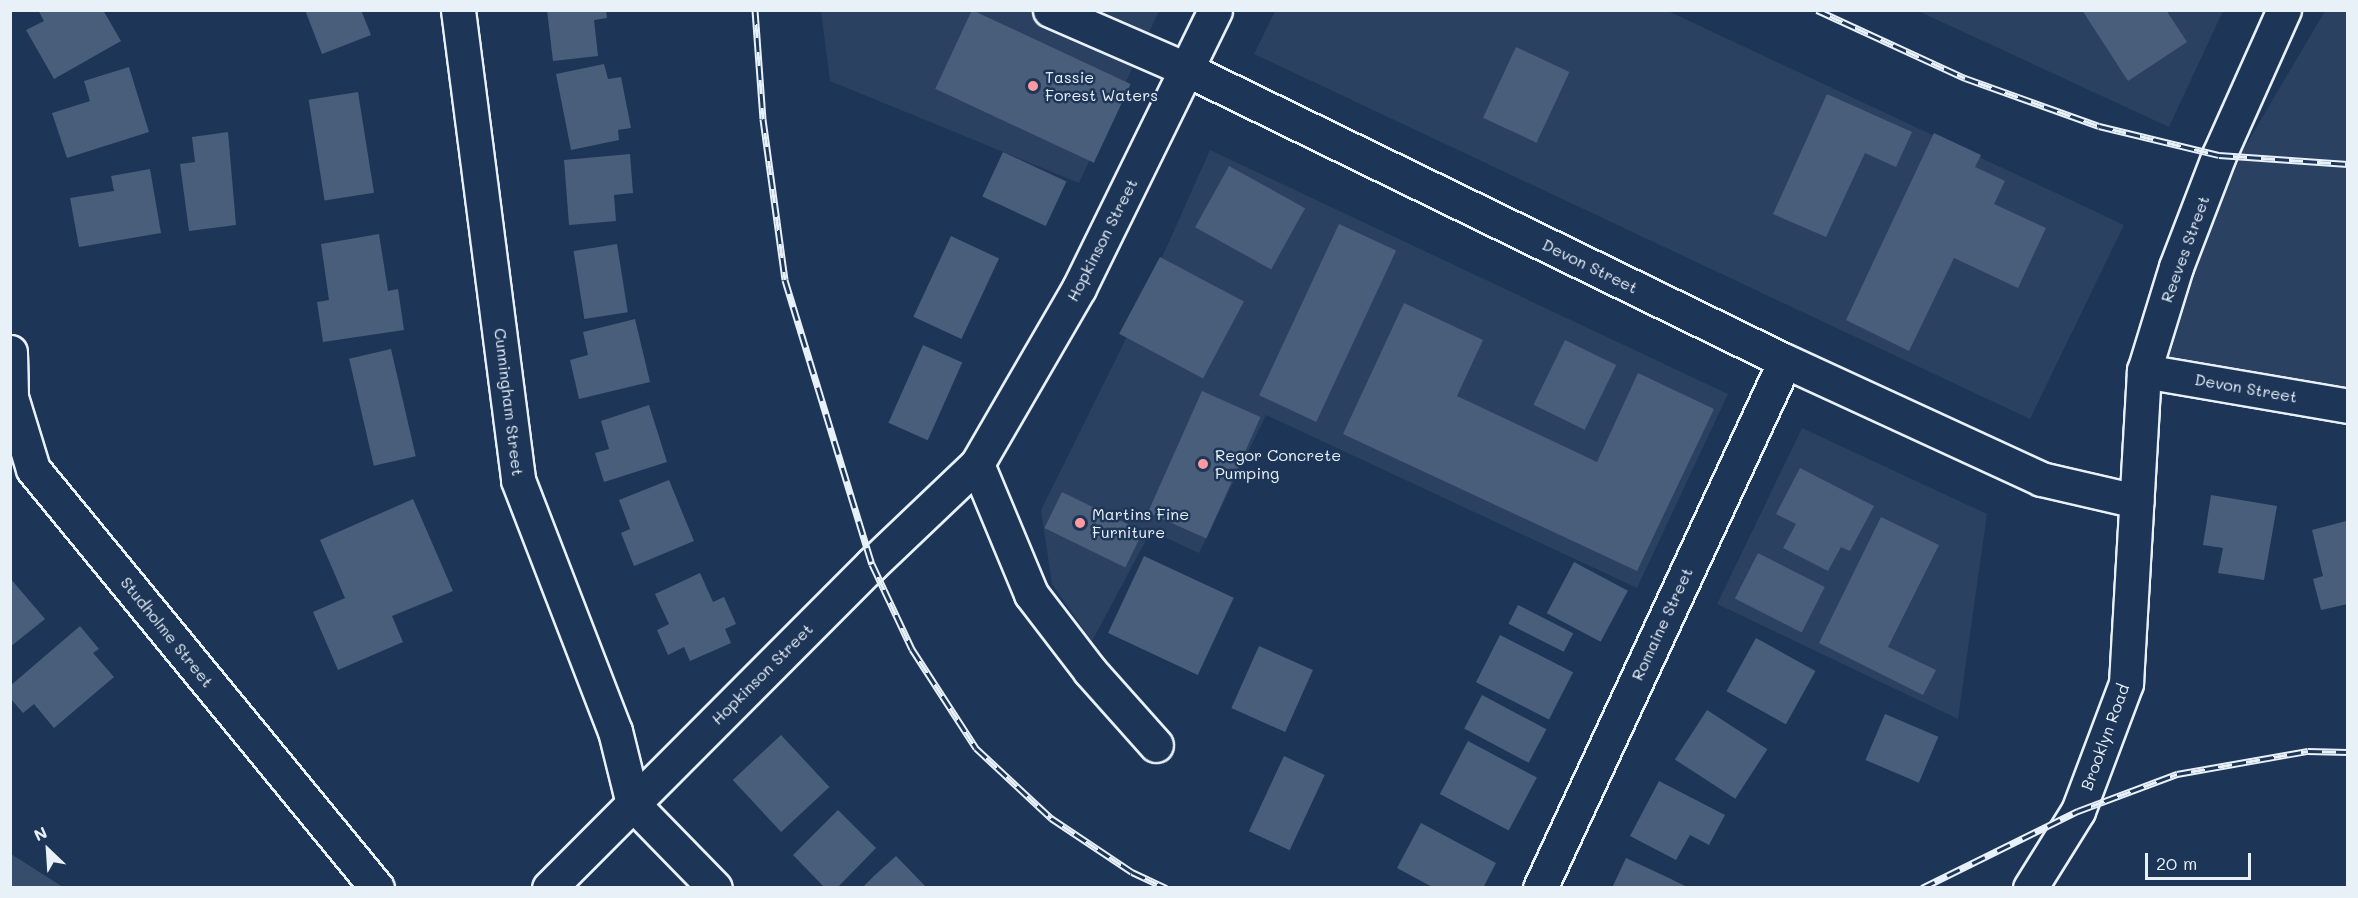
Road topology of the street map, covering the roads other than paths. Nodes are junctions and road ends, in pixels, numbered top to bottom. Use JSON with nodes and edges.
{"nodes":[{"id":1,"x":459,"y":10,"type":"edge"},
{"id":2,"x":1050,"y":10,"type":"edge"},
{"id":3,"x":1215,"y":10,"type":"edge"},
{"id":4,"x":2284,"y":10,"type":"edge"},
{"id":5,"x":1186,"y":69,"type":"junction"},
{"id":6,"x":10,"y":352,"type":"edge"},
{"id":7,"x":1785,"y":361,"type":"junction"},
{"id":8,"x":2144,"y":371,"type":"junction"},
{"id":9,"x":11,"y":397,"type":"edge"},
{"id":10,"x":2348,"y":406,"type":"edge"},
{"id":11,"x":977,"y":464,"type":"junction"},
{"id":12,"x":2136,"y":501,"type":"junction"},
{"id":13,"x":1156,"y":745,"type":"dead end"},
{"id":14,"x":633,"y":804,"type":"junction"},
{"id":15,"x":377,"y":888,"type":"edge"},
{"id":16,"x":549,"y":888,"type":"edge"},
{"id":17,"x":714,"y":888,"type":"edge"},
{"id":18,"x":1540,"y":888,"type":"edge"},
{"id":19,"x":2030,"y":888,"type":"edge"}],
"edges":[{"from":1,"to":14,"type":"street","name":"Cunningham Street"},
{"from":2,"to":5,"type":"street","name":"Devon Street"},
{"from":3,"to":5,"type":"street","name":"Hopkinson Street"},
{"from":4,"to":8,"type":"street","name":"Reeves Street"},
{"from":5,"to":7,"type":"street","name":"Devon Street"},
{"from":5,"to":11,"type":"street","name":"Hopkinson Street"},
{"from":6,"to":9,"type":"street","name":"Studholme Street"},
{"from":7,"to":12,"type":"street","name":"Devon Street"},
{"from":7,"to":18,"type":"street","name":"Romaine Street"},
{"from":8,"to":10,"type":"street","name":"Devon Street"},
{"from":8,"to":12,"type":"street","name":"Reeves Street"},
{"from":9,"to":15,"type":"street","name":"Studholme Street"},
{"from":11,"to":13,"type":"street"},
{"from":11,"to":14,"type":"street","name":"Hopkinson Street"},
{"from":12,"to":19,"type":"street","name":"Brooklyn Road"},
{"from":14,"to":16,"type":"street","name":"Hopkinson Street"},
{"from":14,"to":17,"type":"street"}]}
